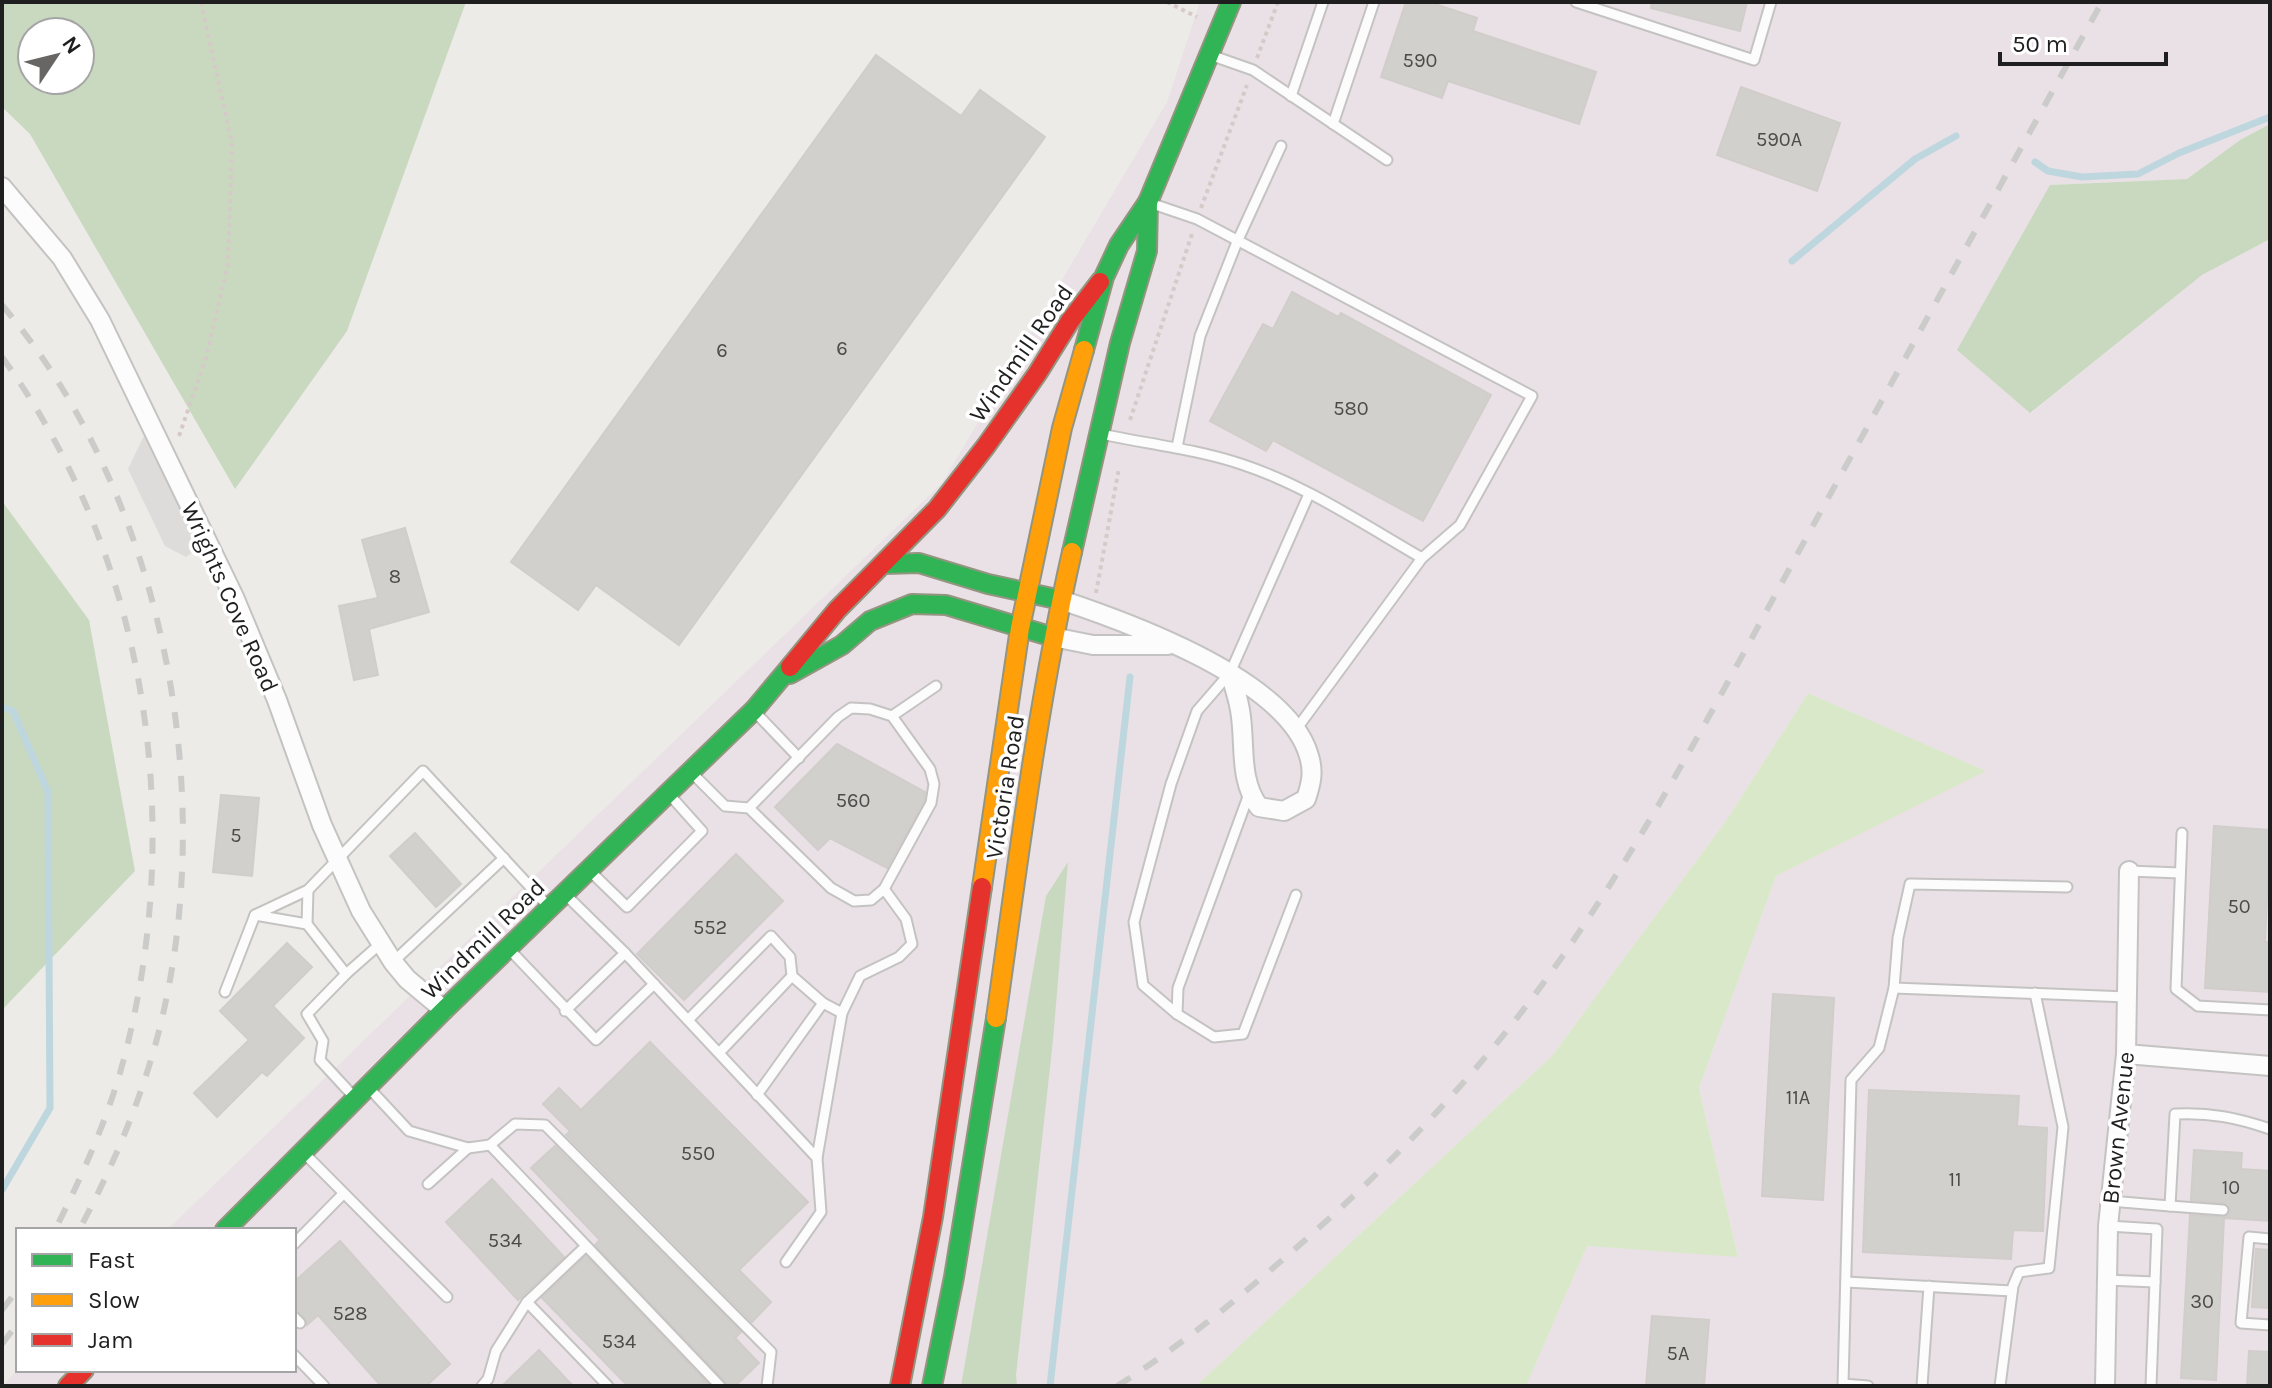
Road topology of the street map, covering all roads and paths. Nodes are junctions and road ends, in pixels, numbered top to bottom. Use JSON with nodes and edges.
{"nodes":[{"id":1,"x":201,"y":2,"type":"edge"},
{"id":2,"x":1167,"y":2,"type":"edge"},
{"id":3,"x":1231,"y":2,"type":"edge"},
{"id":4,"x":1278,"y":2,"type":"edge"},
{"id":5,"x":1323,"y":2,"type":"edge"},
{"id":6,"x":1374,"y":2,"type":"edge"},
{"id":7,"x":1576,"y":2,"type":"edge"},
{"id":8,"x":1771,"y":2,"type":"edge"},
{"id":9,"x":1221,"y":28,"type":"junction"},
{"id":10,"x":1210,"y":55,"type":"junction"},
{"id":11,"x":1253,"y":70,"type":"junction"},
{"id":12,"x":1291,"y":96,"type":"junction"},
{"id":13,"x":1333,"y":124,"type":"junction"},
{"id":14,"x":1281,"y":146,"type":"dead end"},
{"id":15,"x":1387,"y":160,"type":"dead end"},
{"id":16,"x":2,"y":187,"type":"edge"},
{"id":17,"x":1148,"y":202,"type":"junction"},
{"id":18,"x":1197,"y":219,"type":"junction"},
{"id":19,"x":1237,"y":242,"type":"junction"},
{"id":20,"x":1104,"y":277,"type":"junction"},
{"id":21,"x":1126,"y":430,"type":"dead end"},
{"id":22,"x":1098,"y":433,"type":"junction"},
{"id":23,"x":1177,"y":447,"type":"junction"},
{"id":24,"x":1121,"y":460,"type":"dead end"},
{"id":25,"x":170,"y":465,"type":"junction"},
{"id":26,"x":1309,"y":494,"type":"junction"},
{"id":27,"x":1422,"y":558,"type":"junction"},
{"id":28,"x":884,"y":564,"type":"junction"},
{"id":29,"x":1026,"y":592,"type":"junction"},
{"id":30,"x":1061,"y":600,"type":"junction"},
{"id":31,"x":1093,"y":611,"type":"junction"},
{"id":32,"x":1020,"y":628,"type":"junction"},
{"id":33,"x":1053,"y":637,"type":"junction"},
{"id":34,"x":1175,"y":645,"type":"junction"},
{"id":35,"x":1230,"y":673,"type":"junction"},
{"id":36,"x":774,"y":683,"type":"junction"},
{"id":37,"x":936,"y":686,"type":"dead end"},
{"id":38,"x":754,"y":710,"type":"junction"},
{"id":39,"x":892,"y":716,"type":"junction"},
{"id":40,"x":1295,"y":731,"type":"junction"},
{"id":41,"x":799,"y":758,"type":"junction"},
{"id":42,"x":691,"y":772,"type":"junction"},
{"id":43,"x":668,"y":793,"type":"junction"},
{"id":44,"x":1249,"y":794,"type":"junction"},
{"id":45,"x":749,"y":808,"type":"junction"},
{"id":46,"x":2182,"y":833,"type":"dead end"},
{"id":47,"x":336,"y":857,"type":"junction"},
{"id":48,"x":504,"y":858,"type":"junction"},
{"id":49,"x":589,"y":870,"type":"junction"},
{"id":50,"x":2129,"y":871,"type":"joint"},
{"id":51,"x":2180,"y":873,"type":"junction"},
{"id":52,"x":2067,"y":887,"type":"dead end"},
{"id":53,"x":884,"y":889,"type":"junction"},
{"id":54,"x":308,"y":890,"type":"junction"},
{"id":55,"x":565,"y":894,"type":"junction"},
{"id":56,"x":1296,"y":895,"type":"dead end"},
{"id":57,"x":550,"y":908,"type":"junction"},
{"id":58,"x":255,"y":915,"type":"junction"},
{"id":59,"x":307,"y":924,"type":"junction"},
{"id":60,"x":380,"y":944,"type":"junction"},
{"id":61,"x":509,"y":949,"type":"junction"},
{"id":62,"x":625,"y":953,"type":"junction"},
{"id":63,"x":393,"y":962,"type":"junction"},
{"id":64,"x":346,"y":974,"type":"junction"},
{"id":65,"x":792,"y":976,"type":"junction"},
{"id":66,"x":654,"y":984,"type":"junction"},
{"id":67,"x":1894,"y":988,"type":"junction"},
{"id":68,"x":225,"y":992,"type":"dead end"},
{"id":69,"x":2035,"y":993,"type":"junction"},
{"id":70,"x":2127,"y":997,"type":"junction"},
{"id":71,"x":823,"y":1003,"type":"junction"},
{"id":72,"x":444,"y":1010,"type":"junction"},
{"id":73,"x":2270,"y":1010,"type":"edge"},
{"id":74,"x":565,"y":1011,"type":"junction"},
{"id":75,"x":842,"y":1013,"type":"junction"},
{"id":76,"x":1177,"y":1014,"type":"junction"},
{"id":77,"x":688,"y":1020,"type":"junction"},
{"id":78,"x":719,"y":1053,"type":"junction"},
{"id":79,"x":2126,"y":1054,"type":"junction"},
{"id":80,"x":2270,"y":1066,"type":"edge"},
{"id":81,"x":362,"y":1093,"type":"junction"},
{"id":82,"x":757,"y":1095,"type":"junction"},
{"id":83,"x":2270,"y":1129,"type":"edge"},
{"id":84,"x":490,"y":1145,"type":"junction"},
{"id":85,"x":468,"y":1148,"type":"junction"},
{"id":86,"x":303,"y":1152,"type":"junction"},
{"id":87,"x":817,"y":1158,"type":"junction"},
{"id":88,"x":428,"y":1184,"type":"dead end"},
{"id":89,"x":343,"y":1194,"type":"junction"},
{"id":90,"x":2110,"y":1201,"type":"junction"},
{"id":91,"x":2170,"y":1206,"type":"junction"},
{"id":92,"x":2223,"y":1210,"type":"dead end"},
{"id":93,"x":2108,"y":1226,"type":"junction"},
{"id":94,"x":227,"y":1228,"type":"edge"},
{"id":95,"x":2265,"y":1238,"type":"edge"},
{"id":96,"x":296,"y":1242,"type":"edge"},
{"id":97,"x":586,"y":1246,"type":"junction"},
{"id":98,"x":2270,"y":1250,"type":"edge"},
{"id":99,"x":786,"y":1262,"type":"dead end"},
{"id":100,"x":2106,"y":1280,"type":"junction"},
{"id":101,"x":1846,"y":1282,"type":"junction"},
{"id":102,"x":2155,"y":1282,"type":"junction"},
{"id":103,"x":1929,"y":1286,"type":"junction"},
{"id":104,"x":2012,"y":1291,"type":"junction"},
{"id":105,"x":447,"y":1297,"type":"dead end"},
{"id":106,"x":527,"y":1302,"type":"junction"},
{"id":107,"x":2270,"y":1325,"type":"edge"},
{"id":108,"x":296,"y":1357,"type":"edge"},
{"id":109,"x":324,"y":1386,"type":"edge"},
{"id":110,"x":482,"y":1386,"type":"edge"},
{"id":111,"x":608,"y":1386,"type":"edge"},
{"id":112,"x":720,"y":1386,"type":"edge"},
{"id":113,"x":767,"y":1386,"type":"edge"},
{"id":114,"x":900,"y":1386,"type":"edge"},
{"id":115,"x":932,"y":1386,"type":"edge"},
{"id":116,"x":1868,"y":1386,"type":"edge"},
{"id":117,"x":1922,"y":1386,"type":"edge"},
{"id":118,"x":2000,"y":1386,"type":"edge"},
{"id":119,"x":2105,"y":1386,"type":"edge"},
{"id":120,"x":2151,"y":1386,"type":"edge"}],
"edges":[{"from":1,"to":25,"type":"path"},
{"from":2,"to":9,"type":"path"},
{"from":3,"to":9,"type":"main road","name":"Windmill Road"},
{"from":4,"to":11,"type":"path"},
{"from":5,"to":12,"type":"lane"},
{"from":6,"to":13,"type":"lane"},
{"from":7,"to":8,"type":"lane"},
{"from":9,"to":10,"type":"main road","name":"Windmill Road"},
{"from":10,"to":11,"type":"lane"},
{"from":10,"to":17,"type":"main road","name":"Windmill Road"},
{"from":11,"to":12,"type":"lane"},
{"from":11,"to":18,"type":"path"},
{"from":12,"to":13,"type":"lane"},
{"from":13,"to":15,"type":"lane"},
{"from":14,"to":19,"type":"lane"},
{"from":16,"to":25,"type":"street","name":"Wrights Cove Road"},
{"from":17,"to":18,"type":"lane"},
{"from":17,"to":20,"type":"main road","name":"Windmill Road"},
{"from":17,"to":22,"type":"main road","name":"Victoria Road"},
{"from":18,"to":19,"type":"lane"},
{"from":18,"to":21,"type":"path"},
{"from":19,"to":23,"type":"lane"},
{"from":19,"to":27,"type":"lane"},
{"from":20,"to":28,"type":"main road","name":"Windmill Road"},
{"from":20,"to":29,"type":"main road","name":"Victoria Road"},
{"from":22,"to":23,"type":"lane"},
{"from":22,"to":30,"type":"main road","name":"Victoria Road"},
{"from":23,"to":26,"type":"lane"},
{"from":24,"to":31,"type":"path"},
{"from":25,"to":47,"type":"street","name":"Wrights Cove Road"},
{"from":26,"to":27,"type":"lane"},
{"from":26,"to":35,"type":"lane"},
{"from":27,"to":40,"type":"lane"},
{"from":28,"to":29,"type":"main road"},
{"from":28,"to":36,"type":"main road","name":"Windmill Road"},
{"from":29,"to":30,"type":"main road"},
{"from":29,"to":32,"type":"main road","name":"Victoria Road"},
{"from":30,"to":31,"type":"street"},
{"from":30,"to":33,"type":"main road","name":"Victoria Road"},
{"from":31,"to":34,"type":"street"},
{"from":32,"to":33,"type":"main road","name":"Windmill Road"},
{"from":32,"to":36,"type":"main road","name":"Windmill Road"},
{"from":32,"to":114,"type":"main road","name":"Victoria Road"},
{"from":33,"to":34,"type":"street"},
{"from":33,"to":115,"type":"main road","name":"Victoria Road"},
{"from":34,"to":35,"type":"street"},
{"from":35,"to":40,"type":"street"},
{"from":35,"to":44,"type":"street"},
{"from":35,"to":76,"type":"lane"},
{"from":36,"to":38,"type":"main road","name":"Windmill Road"},
{"from":37,"to":39,"type":"lane"},
{"from":38,"to":41,"type":"lane"},
{"from":38,"to":42,"type":"main road","name":"Windmill Road"},
{"from":39,"to":41,"type":"lane"},
{"from":39,"to":53,"type":"lane"},
{"from":40,"to":44,"type":"street"},
{"from":41,"to":45,"type":"lane"},
{"from":42,"to":43,"type":"main road","name":"Windmill Road"},
{"from":42,"to":45,"type":"lane"},
{"from":43,"to":49,"type":"main road","name":"Windmill Road"},
{"from":43,"to":49,"type":"lane"},
{"from":44,"to":76,"type":"lane"},
{"from":45,"to":53,"type":"lane"},
{"from":46,"to":51,"type":"lane"},
{"from":47,"to":48,"type":"lane"},
{"from":47,"to":54,"type":"lane"},
{"from":47,"to":60,"type":"street","name":"Wrights Cove Road"},
{"from":48,"to":57,"type":"lane"},
{"from":48,"to":63,"type":"lane"},
{"from":49,"to":55,"type":"main road","name":"Windmill Road"},
{"from":50,"to":51,"type":"lane"},
{"from":50,"to":70,"type":"street","name":"Brown Avenue"},
{"from":51,"to":73,"type":"lane"},
{"from":52,"to":67,"type":"lane"},
{"from":53,"to":75,"type":"lane"},
{"from":54,"to":58,"type":"lane"},
{"from":54,"to":59,"type":"lane"},
{"from":55,"to":57,"type":"main road","name":"Windmill Road"},
{"from":55,"to":62,"type":"lane"},
{"from":56,"to":76,"type":"lane"},
{"from":57,"to":61,"type":"main road","name":"Windmill Road"},
{"from":58,"to":59,"type":"lane"},
{"from":58,"to":68,"type":"lane"},
{"from":59,"to":64,"type":"lane"},
{"from":60,"to":63,"type":"street","name":"Wrights Cove Road"},
{"from":60,"to":64,"type":"lane"},
{"from":61,"to":72,"type":"main road","name":"Windmill Road"},
{"from":61,"to":74,"type":"lane"},
{"from":62,"to":66,"type":"lane"},
{"from":62,"to":74,"type":"lane"},
{"from":63,"to":72,"type":"street","name":"Wrights Cove Road"},
{"from":64,"to":81,"type":"lane"},
{"from":65,"to":71,"type":"lane"},
{"from":65,"to":77,"type":"lane"},
{"from":65,"to":78,"type":"lane"},
{"from":66,"to":74,"type":"lane"},
{"from":66,"to":77,"type":"lane"},
{"from":67,"to":69,"type":"lane"},
{"from":67,"to":101,"type":"lane"},
{"from":69,"to":70,"type":"lane"},
{"from":69,"to":104,"type":"lane"},
{"from":70,"to":79,"type":"street","name":"Brown Avenue"},
{"from":71,"to":75,"type":"lane"},
{"from":71,"to":82,"type":"lane"},
{"from":72,"to":81,"type":"main road","name":"Windmill Road"},
{"from":75,"to":87,"type":"lane"},
{"from":77,"to":78,"type":"lane"},
{"from":78,"to":82,"type":"lane"},
{"from":79,"to":80,"type":"street"},
{"from":79,"to":90,"type":"street","name":"Brown Avenue"},
{"from":81,"to":85,"type":"lane"},
{"from":81,"to":86,"type":"main road","name":"Windmill Road"},
{"from":82,"to":87,"type":"lane"},
{"from":83,"to":91,"type":"lane"},
{"from":84,"to":85,"type":"lane"},
{"from":84,"to":97,"type":"lane"},
{"from":84,"to":113,"type":"lane"},
{"from":85,"to":88,"type":"lane"},
{"from":86,"to":89,"type":"lane"},
{"from":86,"to":94,"type":"main road","name":"Windmill Road"},
{"from":87,"to":99,"type":"lane"},
{"from":89,"to":96,"type":"lane"},
{"from":89,"to":105,"type":"lane"},
{"from":90,"to":91,"type":"lane"},
{"from":90,"to":93,"type":"street","name":"Brown Avenue"},
{"from":91,"to":92,"type":"lane"},
{"from":93,"to":100,"type":"street","name":"Brown Avenue"},
{"from":93,"to":102,"type":"lane"},
{"from":95,"to":98,"type":"lane"},
{"from":95,"to":107,"type":"lane"},
{"from":97,"to":106,"type":"lane"},
{"from":97,"to":112,"type":"lane"},
{"from":100,"to":102,"type":"lane"},
{"from":100,"to":119,"type":"street","name":"Brown Avenue"},
{"from":101,"to":103,"type":"lane"},
{"from":101,"to":116,"type":"lane"},
{"from":102,"to":120,"type":"lane"},
{"from":103,"to":104,"type":"lane"},
{"from":103,"to":117,"type":"lane"},
{"from":104,"to":118,"type":"lane"},
{"from":106,"to":110,"type":"lane"},
{"from":106,"to":111,"type":"lane"},
{"from":108,"to":109,"type":"lane"}]}
